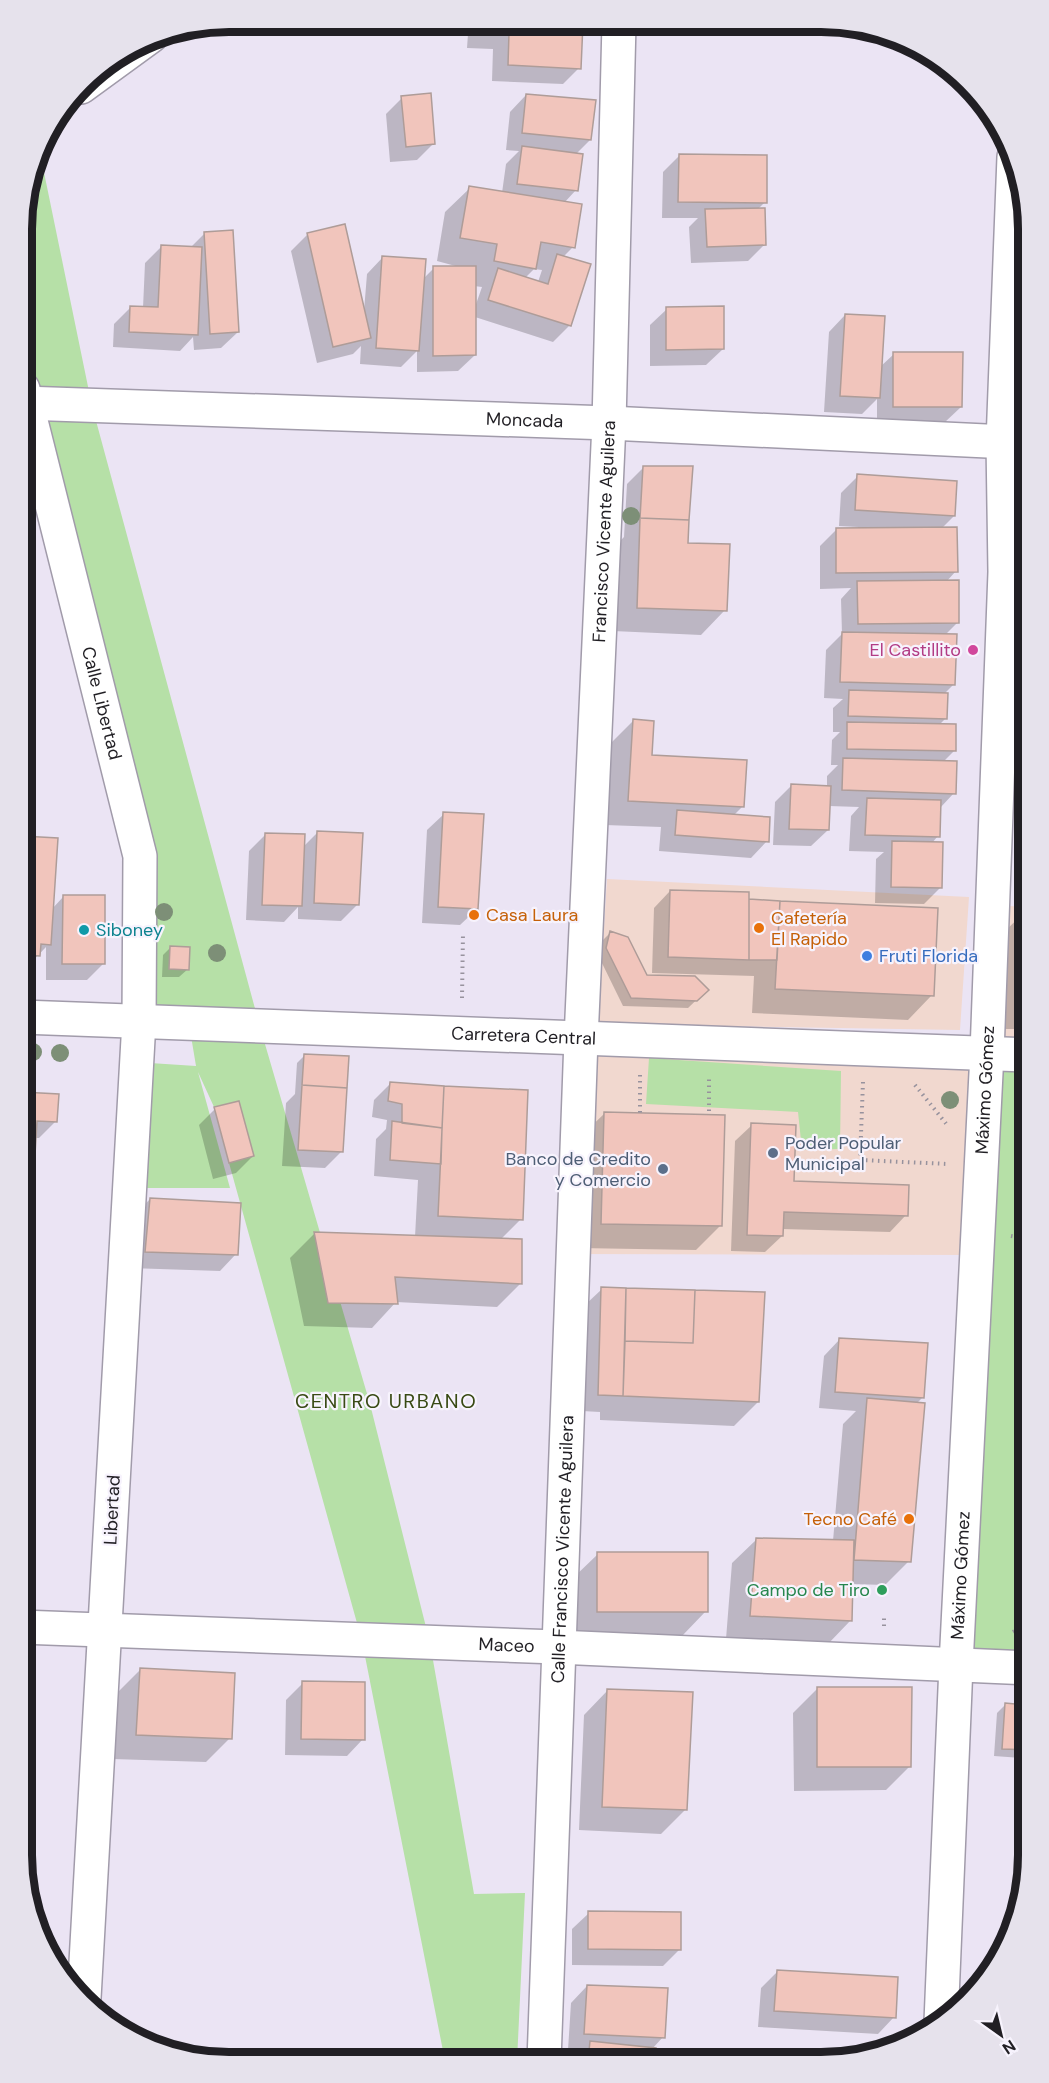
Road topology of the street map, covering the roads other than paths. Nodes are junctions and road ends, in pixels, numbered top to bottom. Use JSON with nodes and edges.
{"nodes":[{"id":1,"x":619,"y":32,"type":"edge"},
{"id":2,"x":1014,"y":191,"type":"edge"},
{"id":3,"x":32,"y":398,"type":"edge"},
{"id":4,"x":609,"y":423,"type":"junction"},
{"id":5,"x":32,"y":430,"type":"edge"},
{"id":6,"x":1015,"y":442,"type":"edge"},
{"id":7,"x":32,"y":1017,"type":"edge"},
{"id":8,"x":139,"y":1021,"type":"junction"},
{"id":9,"x":581,"y":1039,"type":"junction"},
{"id":10,"x":987,"y":1053,"type":"junction"},
{"id":11,"x":1017,"y":1054,"type":"edge"},
{"id":12,"x":32,"y":1627,"type":"edge"},
{"id":13,"x":106,"y":1630,"type":"junction"},
{"id":14,"x":557,"y":1647,"type":"junction"},
{"id":15,"x":956,"y":1665,"type":"junction"},
{"id":16,"x":1017,"y":1668,"type":"edge"},
{"id":17,"x":85,"y":1989,"type":"edge"},
{"id":18,"x":942,"y":2010,"type":"edge"},
{"id":19,"x":544,"y":2052,"type":"edge"}],
"edges":[{"from":1,"to":4,"type":"main road","name":"Francisco Vicente Aguilera"},
{"from":2,"to":6,"type":"main road","name":"Máximo Gómez"},
{"from":3,"to":4,"type":"main road","name":"Moncada"},
{"from":4,"to":6,"type":"main road","name":"Moncada"},
{"from":4,"to":9,"type":"main road","name":"Francisco Vicente Aguilera"},
{"from":5,"to":8,"type":"main road","name":"Calle Libertad"},
{"from":6,"to":10,"type":"main road","name":"Máximo Gómez"},
{"from":7,"to":8,"type":"main road","name":"Carretera Central"},
{"from":8,"to":9,"type":"main road","name":"Carretera Central"},
{"from":8,"to":13,"type":"main road","name":"Libertad"},
{"from":9,"to":10,"type":"main road","name":"Carretera Central"},
{"from":9,"to":14,"type":"main road","name":"Calle Francisco Vicente Aguilera"},
{"from":10,"to":11,"type":"main road","name":"Carretera Central"},
{"from":10,"to":15,"type":"main road","name":"Máximo Gómez"},
{"from":12,"to":13,"type":"main road","name":"Maceo"},
{"from":13,"to":14,"type":"main road","name":"Maceo"},
{"from":13,"to":17,"type":"main road","name":"Libertad"},
{"from":14,"to":15,"type":"main road","name":"Maceo"},
{"from":14,"to":19,"type":"main road","name":"Calle Francisco Vicente Aguilera"},
{"from":15,"to":16,"type":"main road","name":"Maceo"},
{"from":15,"to":18,"type":"main road","name":"Máximo Gómez"}]}
